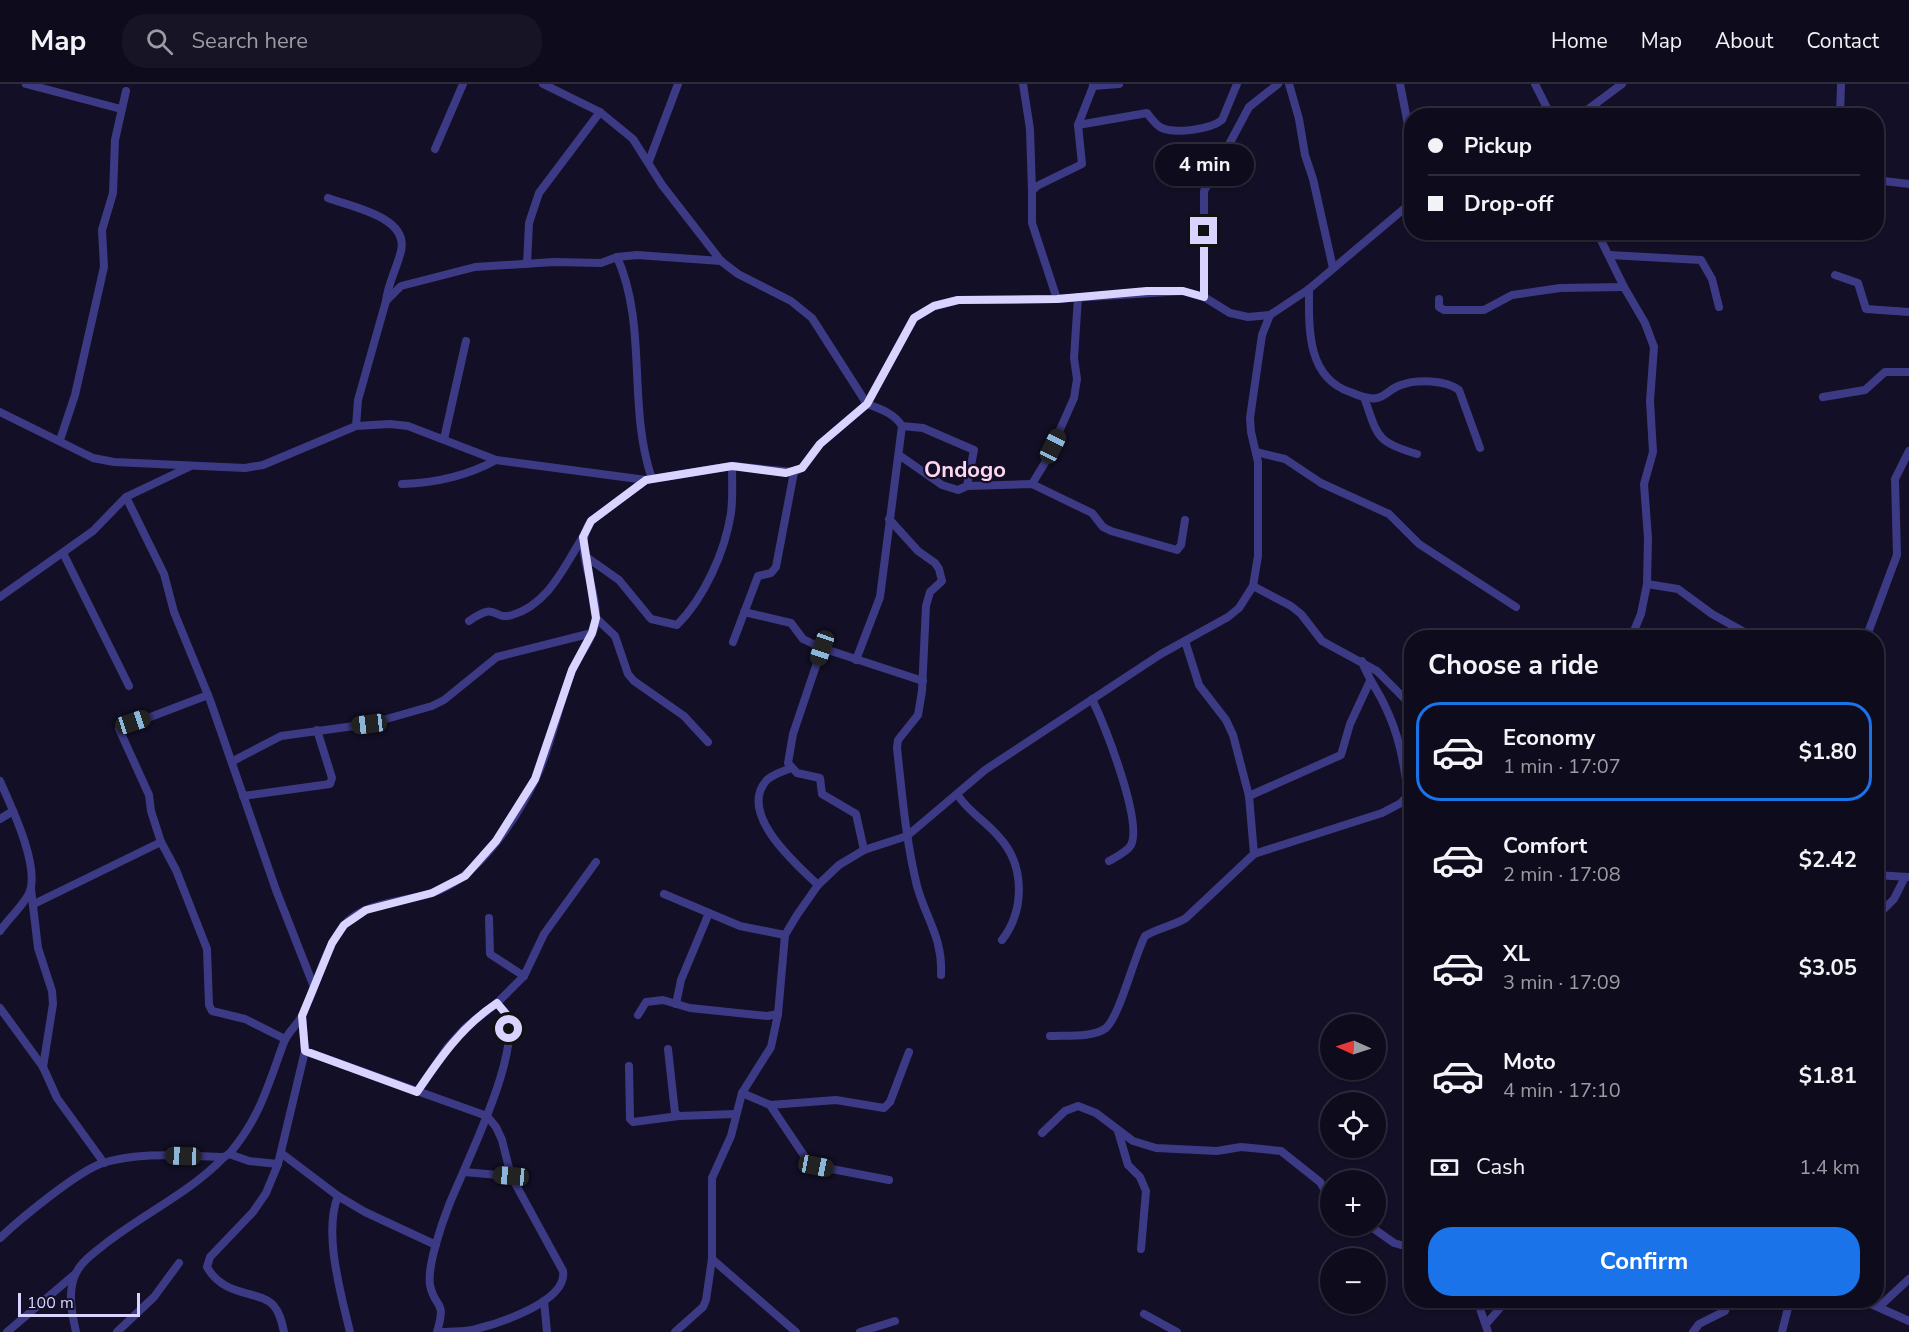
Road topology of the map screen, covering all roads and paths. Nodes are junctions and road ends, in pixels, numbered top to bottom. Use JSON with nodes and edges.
{"nodes":[{"id":1,"x":26,"y":84,"type":"edge"},
{"id":2,"x":463,"y":84,"type":"edge"},
{"id":3,"x":543,"y":84,"type":"edge"},
{"id":4,"x":678,"y":84,"type":"edge"},
{"id":5,"x":1023,"y":84,"type":"edge"},
{"id":6,"x":1119,"y":84,"type":"edge"},
{"id":7,"x":1237,"y":84,"type":"edge"},
{"id":8,"x":1278,"y":84,"type":"edge"},
{"id":9,"x":1400,"y":84,"type":"edge"},
{"id":10,"x":1535,"y":84,"type":"edge"},
{"id":11,"x":1622,"y":84,"type":"edge"},
{"id":12,"x":1841,"y":84,"type":"edge"},
{"id":13,"x":1094,"y":85,"type":"edge"},
{"id":14,"x":1292,"y":85,"type":"edge"},
{"id":15,"x":126,"y":91,"type":"dead end"},
{"id":16,"x":1405,"y":108,"type":"edge"},
{"id":17,"x":1547,"y":108,"type":"edge"},
{"id":18,"x":1590,"y":108,"type":"edge"},
{"id":19,"x":1840,"y":108,"type":"edge"},
{"id":20,"x":121,"y":109,"type":"junction"},
{"id":21,"x":600,"y":112,"type":"junction"},
{"id":22,"x":1078,"y":125,"type":"junction"},
{"id":23,"x":435,"y":149,"type":"dead end"},
{"id":24,"x":649,"y":161,"type":"junction"},
{"id":25,"x":1884,"y":181,"type":"edge"},
{"id":26,"x":1909,"y":183,"type":"edge"},
{"id":27,"x":1032,"y":191,"type":"junction"},
{"id":28,"x":328,"y":198,"type":"dead end"},
{"id":29,"x":1404,"y":209,"type":"edge"},
{"id":30,"x":1601,"y":240,"type":"edge"},
{"id":31,"x":1609,"y":255,"type":"junction"},
{"id":32,"x":617,"y":256,"type":"junction"},
{"id":33,"x":721,"y":261,"type":"junction"},
{"id":34,"x":527,"y":264,"type":"junction"},
{"id":35,"x":1333,"y":268,"type":"junction"},
{"id":36,"x":1835,"y":275,"type":"dead end"},
{"id":37,"x":1623,"y":287,"type":"junction"},
{"id":38,"x":1309,"y":289,"type":"junction"},
{"id":39,"x":1078,"y":297,"type":"junction"},
{"id":40,"x":1204,"y":297,"type":"junction"},
{"id":41,"x":1057,"y":299,"type":"junction"},
{"id":42,"x":1439,"y":299,"type":"dead end"},
{"id":43,"x":386,"y":301,"type":"junction"},
{"id":44,"x":1719,"y":307,"type":"dead end"},
{"id":45,"x":1909,"y":312,"type":"edge"},
{"id":46,"x":1270,"y":315,"type":"junction"},
{"id":47,"x":466,"y":341,"type":"dead end"},
{"id":48,"x":1909,"y":372,"type":"edge"},
{"id":49,"x":1364,"y":397,"type":"junction"},
{"id":50,"x":1823,"y":397,"type":"dead end"},
{"id":51,"x":867,"y":404,"type":"junction"},
{"id":52,"x":0,"y":412,"type":"edge"},
{"id":53,"x":356,"y":426,"type":"junction"},
{"id":54,"x":902,"y":426,"type":"junction"},
{"id":55,"x":444,"y":439,"type":"junction"},
{"id":56,"x":60,"y":440,"type":"junction"},
{"id":57,"x":1480,"y":448,"type":"dead end"},
{"id":58,"x":1909,"y":451,"type":"edge"},
{"id":59,"x":1256,"y":452,"type":"junction"},
{"id":60,"x":1417,"y":454,"type":"dead end"},
{"id":61,"x":899,"y":455,"type":"junction"},
{"id":62,"x":496,"y":460,"type":"junction"},
{"id":63,"x":191,"y":466,"type":"junction"},
{"id":64,"x":732,"y":466,"type":"junction"},
{"id":65,"x":794,"y":472,"type":"junction"},
{"id":66,"x":649,"y":479,"type":"junction"},
{"id":67,"x":402,"y":484,"type":"dead end"},
{"id":68,"x":1032,"y":484,"type":"junction"},
{"id":69,"x":967,"y":486,"type":"junction"},
{"id":70,"x":126,"y":497,"type":"junction"},
{"id":71,"x":889,"y":519,"type":"junction"},
{"id":72,"x":1185,"y":520,"type":"dead end"},
{"id":73,"x":583,"y":537,"type":"junction"},
{"id":74,"x":64,"y":555,"type":"junction"},
{"id":75,"x":585,"y":556,"type":"junction"},
{"id":76,"x":1647,"y":584,"type":"junction"},
{"id":77,"x":1253,"y":586,"type":"junction"},
{"id":78,"x":0,"y":597,"type":"edge"},
{"id":79,"x":1516,"y":607,"type":"dead end"},
{"id":80,"x":744,"y":612,"type":"junction"},
{"id":81,"x":596,"y":618,"type":"junction"},
{"id":82,"x":469,"y":621,"type":"dead end"},
{"id":83,"x":1634,"y":630,"type":"edge"},
{"id":84,"x":1741,"y":630,"type":"edge"},
{"id":85,"x":1869,"y":630,"type":"edge"},
{"id":86,"x":592,"y":633,"type":"junction"},
{"id":87,"x":1185,"y":641,"type":"junction"},
{"id":88,"x":733,"y":642,"type":"dead end"},
{"id":89,"x":822,"y":648,"type":"junction"},
{"id":90,"x":856,"y":660,"type":"junction"},
{"id":91,"x":1362,"y":662,"type":"junction"},
{"id":92,"x":923,"y":681,"type":"junction"},
{"id":93,"x":1370,"y":681,"type":"junction"},
{"id":94,"x":129,"y":686,"type":"dead end"},
{"id":95,"x":208,"y":695,"type":"junction"},
{"id":96,"x":1404,"y":698,"type":"edge"},
{"id":97,"x":1092,"y":699,"type":"junction"},
{"id":98,"x":317,"y":730,"type":"junction"},
{"id":99,"x":708,"y":742,"type":"dead end"},
{"id":100,"x":233,"y":761,"type":"junction"},
{"id":101,"x":1404,"y":762,"type":"edge"},
{"id":102,"x":790,"y":768,"type":"junction"},
{"id":103,"x":0,"y":781,"type":"edge"},
{"id":104,"x":957,"y":794,"type":"junction"},
{"id":105,"x":243,"y":796,"type":"junction"},
{"id":106,"x":1249,"y":796,"type":"junction"},
{"id":107,"x":1404,"y":800,"type":"edge"},
{"id":108,"x":13,"y":811,"type":"junction"},
{"id":109,"x":0,"y":819,"type":"edge"},
{"id":110,"x":908,"y":836,"type":"junction"},
{"id":111,"x":161,"y":842,"type":"junction"},
{"id":112,"x":864,"y":850,"type":"junction"},
{"id":113,"x":1254,"y":854,"type":"junction"},
{"id":114,"x":1109,"y":861,"type":"dead end"},
{"id":115,"x":596,"y":862,"type":"dead end"},
{"id":116,"x":1884,"y":876,"type":"edge"},
{"id":117,"x":1907,"y":877,"type":"edge"},
{"id":118,"x":819,"y":885,"type":"junction"},
{"id":119,"x":31,"y":889,"type":"junction"},
{"id":120,"x":664,"y":894,"type":"dead end"},
{"id":121,"x":34,"y":903,"type":"junction"},
{"id":122,"x":1884,"y":908,"type":"edge"},
{"id":123,"x":709,"y":914,"type":"junction"},
{"id":124,"x":489,"y":918,"type":"dead end"},
{"id":125,"x":0,"y":931,"type":"edge"},
{"id":126,"x":785,"y":935,"type":"junction"},
{"id":127,"x":1002,"y":940,"type":"dead end"},
{"id":128,"x":941,"y":975,"type":"dead end"},
{"id":129,"x":524,"y":976,"type":"junction"},
{"id":130,"x":314,"y":987,"type":"junction"},
{"id":131,"x":497,"y":1003,"type":"junction"},
{"id":132,"x":676,"y":1004,"type":"junction"},
{"id":133,"x":0,"y":1008,"type":"edge"},
{"id":134,"x":778,"y":1014,"type":"junction"},
{"id":135,"x":638,"y":1015,"type":"dead end"},
{"id":136,"x":302,"y":1016,"type":"junction"},
{"id":137,"x":1050,"y":1036,"type":"dead end"},
{"id":138,"x":285,"y":1039,"type":"junction"},
{"id":139,"x":668,"y":1049,"type":"dead end"},
{"id":140,"x":305,"y":1051,"type":"junction"},
{"id":141,"x":909,"y":1052,"type":"dead end"},
{"id":142,"x":629,"y":1066,"type":"dead end"},
{"id":143,"x":43,"y":1067,"type":"junction"},
{"id":144,"x":417,"y":1092,"type":"junction"},
{"id":145,"x":742,"y":1093,"type":"junction"},
{"id":146,"x":770,"y":1105,"type":"junction"},
{"id":147,"x":735,"y":1114,"type":"junction"},
{"id":148,"x":487,"y":1116,"type":"junction"},
{"id":149,"x":679,"y":1116,"type":"junction"},
{"id":150,"x":1118,"y":1131,"type":"junction"},
{"id":151,"x":1042,"y":1133,"type":"dead end"},
{"id":152,"x":281,"y":1153,"type":"junction"},
{"id":153,"x":227,"y":1156,"type":"junction"},
{"id":154,"x":104,"y":1163,"type":"junction"},
{"id":155,"x":278,"y":1164,"type":"junction"},
{"id":156,"x":464,"y":1172,"type":"junction"},
{"id":157,"x":511,"y":1176,"type":"junction"},
{"id":158,"x":889,"y":1180,"type":"dead end"},
{"id":159,"x":1320,"y":1182,"type":"edge"},
{"id":160,"x":338,"y":1196,"type":"junction"},
{"id":161,"x":1384,"y":1236,"type":"edge"},
{"id":162,"x":0,"y":1238,"type":"edge"},
{"id":163,"x":436,"y":1245,"type":"junction"},
{"id":164,"x":1404,"y":1246,"type":"edge"},
{"id":165,"x":1141,"y":1249,"type":"dead end"},
{"id":166,"x":712,"y":1259,"type":"junction"},
{"id":167,"x":179,"y":1263,"type":"dead end"},
{"id":168,"x":76,"y":1273,"type":"junction"},
{"id":169,"x":1909,"y":1279,"type":"edge"},
{"id":170,"x":544,"y":1301,"type":"junction"},
{"id":171,"x":1884,"y":1302,"type":"edge"},
{"id":172,"x":1480,"y":1308,"type":"edge"},
{"id":173,"x":1500,"y":1308,"type":"edge"},
{"id":174,"x":1726,"y":1308,"type":"edge"},
{"id":175,"x":1788,"y":1308,"type":"edge"},
{"id":176,"x":1884,"y":1308,"type":"edge"},
{"id":177,"x":1144,"y":1314,"type":"dead end"},
{"id":178,"x":895,"y":1321,"type":"dead end"},
{"id":179,"x":1909,"y":1321,"type":"edge"},
{"id":180,"x":1487,"y":1323,"type":"junction"},
{"id":181,"x":347,"y":1331,"type":"edge"},
{"id":182,"x":7,"y":1332,"type":"edge"},
{"id":183,"x":76,"y":1332,"type":"edge"},
{"id":184,"x":117,"y":1332,"type":"edge"},
{"id":185,"x":284,"y":1332,"type":"edge"},
{"id":186,"x":437,"y":1332,"type":"edge"},
{"id":187,"x":444,"y":1332,"type":"edge"},
{"id":188,"x":547,"y":1332,"type":"edge"},
{"id":189,"x":675,"y":1332,"type":"edge"},
{"id":190,"x":796,"y":1332,"type":"edge"},
{"id":191,"x":860,"y":1332,"type":"edge"},
{"id":192,"x":1177,"y":1332,"type":"edge"},
{"id":193,"x":1488,"y":1332,"type":"edge"},
{"id":194,"x":1694,"y":1332,"type":"edge"},
{"id":195,"x":1782,"y":1332,"type":"edge"}],
"edges":[{"from":1,"to":20,"type":"street"},
{"from":2,"to":23,"type":"street"},
{"from":3,"to":21,"type":"street"},
{"from":4,"to":24,"type":"street"},
{"from":5,"to":27,"type":"street"},
{"from":6,"to":13,"type":"street"},
{"from":7,"to":22,"type":"street"},
{"from":8,"to":40,"type":"street"},
{"from":9,"to":16,"type":"street"},
{"from":10,"to":17,"type":"street"},
{"from":11,"to":18,"type":"street"},
{"from":12,"to":19,"type":"street"},
{"from":13,"to":22,"type":"street"},
{"from":14,"to":35,"type":"street"},
{"from":15,"to":20,"type":"street"},
{"from":20,"to":56,"type":"street"},
{"from":21,"to":24,"type":"street"},
{"from":21,"to":34,"type":"street"},
{"from":22,"to":27,"type":"street"},
{"from":24,"to":33,"type":"street"},
{"from":25,"to":26,"type":"street"},
{"from":27,"to":41,"type":"street"},
{"from":28,"to":43,"type":"street"},
{"from":29,"to":35,"type":"street"},
{"from":30,"to":31,"type":"street"},
{"from":31,"to":37,"type":"street"},
{"from":31,"to":44,"type":"street"},
{"from":32,"to":33,"type":"street"},
{"from":32,"to":34,"type":"street"},
{"from":32,"to":66,"type":"street"},
{"from":33,"to":51,"type":"street"},
{"from":34,"to":43,"type":"street"},
{"from":35,"to":38,"type":"street"},
{"from":36,"to":45,"type":"street"},
{"from":37,"to":42,"type":"street"},
{"from":37,"to":76,"type":"street"},
{"from":38,"to":46,"type":"street"},
{"from":38,"to":49,"type":"street"},
{"from":39,"to":40,"type":"street"},
{"from":39,"to":41,"type":"street"},
{"from":39,"to":68,"type":"street"},
{"from":40,"to":46,"type":"street"},
{"from":41,"to":51,"type":"street"},
{"from":43,"to":53,"type":"street"},
{"from":46,"to":59,"type":"street"},
{"from":47,"to":55,"type":"street"},
{"from":48,"to":50,"type":"street"},
{"from":49,"to":57,"type":"street"},
{"from":49,"to":60,"type":"street"},
{"from":51,"to":54,"type":"street"},
{"from":51,"to":65,"type":"street"},
{"from":52,"to":56,"type":"street"},
{"from":53,"to":55,"type":"street"},
{"from":53,"to":63,"type":"street"},
{"from":54,"to":61,"type":"street"},
{"from":54,"to":69,"type":"street"},
{"from":55,"to":62,"type":"street"},
{"from":56,"to":63,"type":"street"},
{"from":58,"to":85,"type":"street"},
{"from":59,"to":77,"type":"street"},
{"from":59,"to":79,"type":"street"},
{"from":61,"to":69,"type":"street"},
{"from":61,"to":71,"type":"street"},
{"from":62,"to":66,"type":"street"},
{"from":62,"to":67,"type":"street"},
{"from":63,"to":70,"type":"street"},
{"from":64,"to":65,"type":"street"},
{"from":64,"to":66,"type":"street"},
{"from":64,"to":75,"type":"street"},
{"from":65,"to":80,"type":"street"},
{"from":66,"to":73,"type":"street"},
{"from":68,"to":69,"type":"street"},
{"from":68,"to":72,"type":"street"},
{"from":70,"to":74,"type":"street"},
{"from":70,"to":95,"type":"street"},
{"from":71,"to":90,"type":"street"},
{"from":71,"to":92,"type":"street"},
{"from":73,"to":75,"type":"street"},
{"from":73,"to":82,"type":"street"},
{"from":74,"to":78,"type":"street"},
{"from":74,"to":94,"type":"street"},
{"from":75,"to":81,"type":"street"},
{"from":76,"to":83,"type":"street"},
{"from":76,"to":84,"type":"street"},
{"from":77,"to":87,"type":"street"},
{"from":77,"to":91,"type":"street"},
{"from":80,"to":88,"type":"street"},
{"from":80,"to":89,"type":"street"},
{"from":81,"to":86,"type":"street"},
{"from":81,"to":99,"type":"street"},
{"from":86,"to":98,"type":"street"},
{"from":86,"to":130,"type":"street"},
{"from":87,"to":97,"type":"street"},
{"from":87,"to":106,"type":"street"},
{"from":89,"to":90,"type":"street"},
{"from":89,"to":102,"type":"street"},
{"from":90,"to":92,"type":"street"},
{"from":91,"to":93,"type":"street"},
{"from":91,"to":96,"type":"street"},
{"from":92,"to":110,"type":"street"},
{"from":93,"to":101,"type":"street"},
{"from":93,"to":106,"type":"street"},
{"from":95,"to":100,"type":"street"},
{"from":95,"to":111,"type":"street"},
{"from":97,"to":104,"type":"street"},
{"from":97,"to":114,"type":"street"},
{"from":98,"to":100,"type":"street"},
{"from":98,"to":105,"type":"street"},
{"from":100,"to":105,"type":"street"},
{"from":102,"to":112,"type":"street"},
{"from":102,"to":118,"type":"street"},
{"from":103,"to":108,"type":"street"},
{"from":104,"to":110,"type":"street"},
{"from":104,"to":127,"type":"street"},
{"from":105,"to":130,"type":"street"},
{"from":106,"to":113,"type":"street"},
{"from":107,"to":113,"type":"street"},
{"from":108,"to":109,"type":"street"},
{"from":108,"to":119,"type":"street"},
{"from":110,"to":112,"type":"street"},
{"from":110,"to":128,"type":"street"},
{"from":111,"to":121,"type":"street"},
{"from":111,"to":138,"type":"street"},
{"from":112,"to":118,"type":"street"},
{"from":113,"to":137,"type":"street"},
{"from":115,"to":129,"type":"street"},
{"from":116,"to":117,"type":"street"},
{"from":117,"to":122,"type":"street"},
{"from":118,"to":126,"type":"street"},
{"from":119,"to":121,"type":"street"},
{"from":119,"to":125,"type":"street"},
{"from":120,"to":123,"type":"street"},
{"from":121,"to":143,"type":"street"},
{"from":123,"to":126,"type":"street"},
{"from":123,"to":132,"type":"street"},
{"from":124,"to":129,"type":"street"},
{"from":126,"to":134,"type":"street"},
{"from":129,"to":131,"type":"street"},
{"from":130,"to":136,"type":"street"},
{"from":131,"to":144,"type":"street"},
{"from":131,"to":148,"type":"street"},
{"from":132,"to":134,"type":"street"},
{"from":132,"to":135,"type":"street"},
{"from":133,"to":143,"type":"street"},
{"from":134,"to":145,"type":"street"},
{"from":136,"to":138,"type":"street"},
{"from":136,"to":140,"type":"street"},
{"from":138,"to":153,"type":"street"},
{"from":139,"to":149,"type":"street"},
{"from":140,"to":144,"type":"street"},
{"from":140,"to":152,"type":"street"},
{"from":141,"to":146,"type":"street"},
{"from":142,"to":149,"type":"street"},
{"from":143,"to":154,"type":"street"},
{"from":144,"to":148,"type":"street"},
{"from":145,"to":146,"type":"street"},
{"from":145,"to":147,"type":"street"},
{"from":146,"to":158,"type":"street"},
{"from":147,"to":149,"type":"street"},
{"from":147,"to":166,"type":"street"},
{"from":148,"to":156,"type":"street"},
{"from":148,"to":157,"type":"street"},
{"from":150,"to":151,"type":"street"},
{"from":150,"to":159,"type":"street"},
{"from":150,"to":165,"type":"street"},
{"from":152,"to":155,"type":"street"},
{"from":152,"to":160,"type":"street"},
{"from":153,"to":154,"type":"street"},
{"from":153,"to":155,"type":"street"},
{"from":153,"to":168,"type":"street"},
{"from":154,"to":162,"type":"street"},
{"from":155,"to":185,"type":"street"},
{"from":156,"to":157,"type":"street"},
{"from":156,"to":163,"type":"street"},
{"from":157,"to":170,"type":"street"},
{"from":160,"to":163,"type":"street"},
{"from":160,"to":181,"type":"street"},
{"from":161,"to":164,"type":"street"},
{"from":163,"to":186,"type":"street"},
{"from":166,"to":189,"type":"street"},
{"from":166,"to":190,"type":"street"},
{"from":167,"to":184,"type":"street"},
{"from":168,"to":182,"type":"street"},
{"from":168,"to":183,"type":"street"},
{"from":169,"to":171,"type":"street"},
{"from":170,"to":187,"type":"street"},
{"from":170,"to":188,"type":"street"},
{"from":172,"to":180,"type":"street"},
{"from":173,"to":180,"type":"street"},
{"from":174,"to":194,"type":"street"},
{"from":175,"to":195,"type":"street"},
{"from":176,"to":179,"type":"street"},
{"from":177,"to":192,"type":"street"},
{"from":178,"to":191,"type":"street"},
{"from":180,"to":193,"type":"street"}]}
